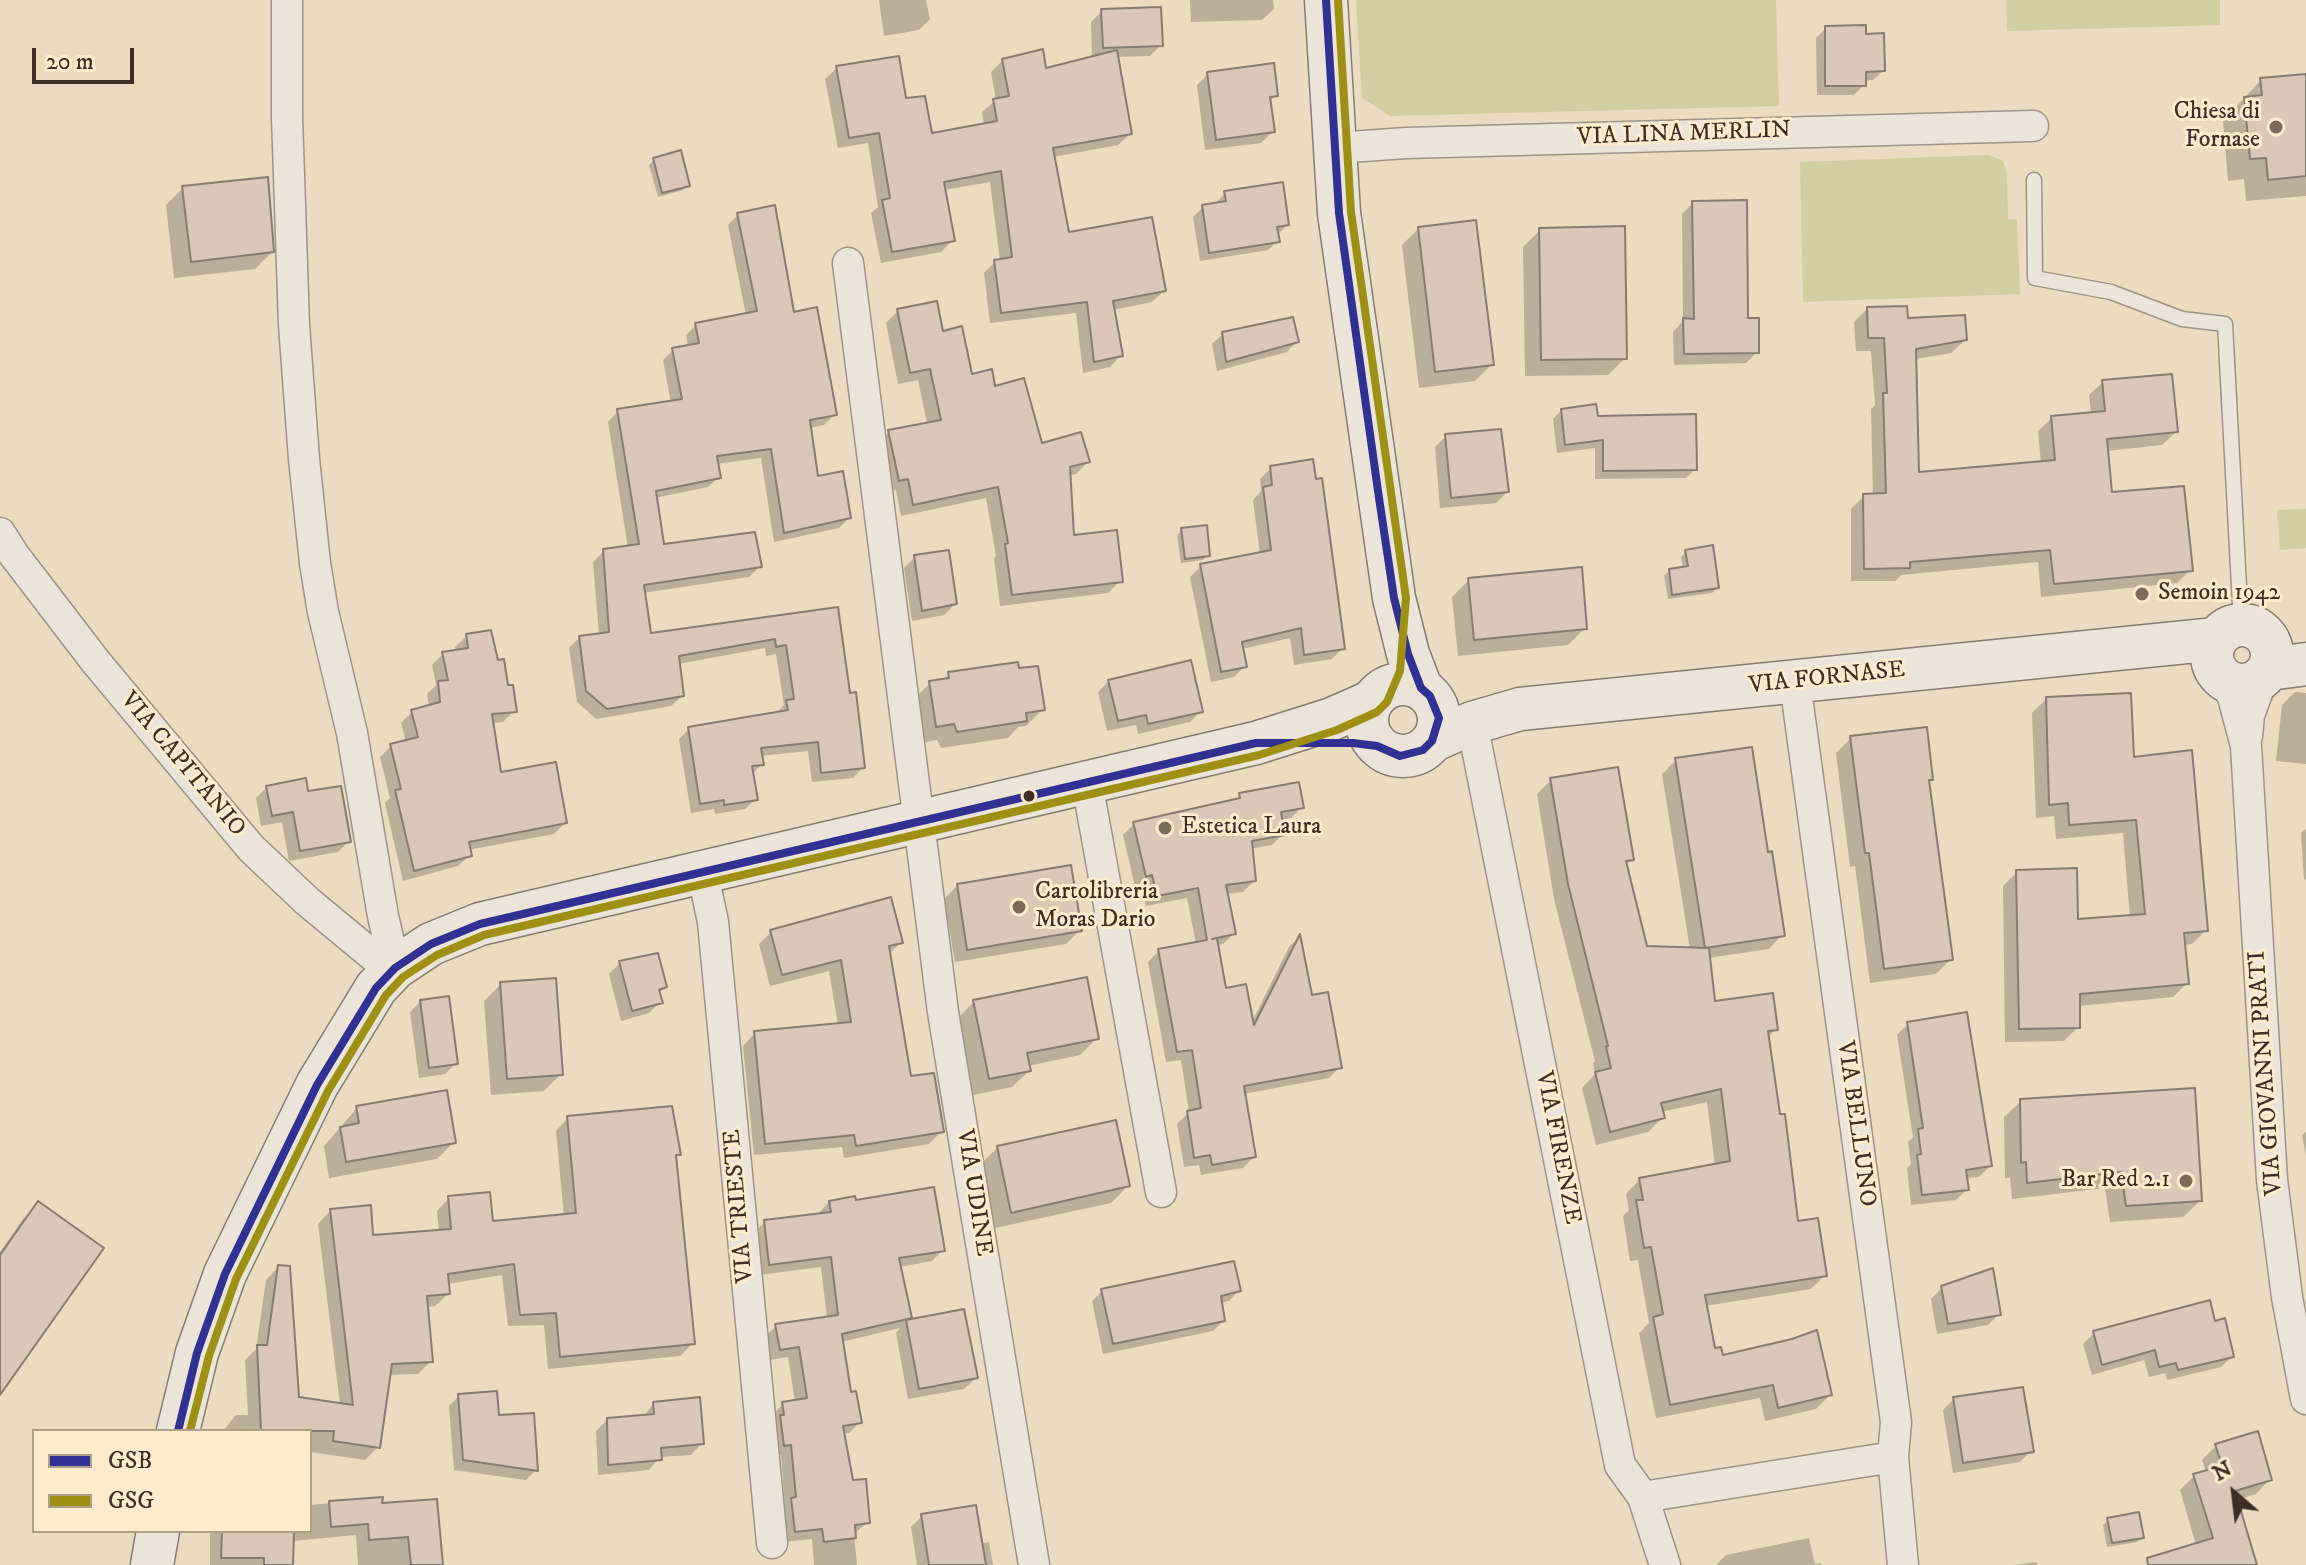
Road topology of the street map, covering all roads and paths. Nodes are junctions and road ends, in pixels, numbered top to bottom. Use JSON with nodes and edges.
{"nodes":[{"id":1,"x":287,"y":0,"type":"edge"},
{"id":2,"x":1326,"y":0,"type":"edge"},
{"id":3,"x":2033,"y":126,"type":"dead end"},
{"id":4,"x":1335,"y":148,"type":"junction"},
{"id":5,"x":2034,"y":180,"type":"dead end"},
{"id":6,"x":848,"y":263,"type":"dead end"},
{"id":7,"x":0,"y":533,"type":"edge"},
{"id":8,"x":1394,"y":598,"type":"junction"},
{"id":9,"x":2256,"y":657,"type":"edge"},
{"id":10,"x":1795,"y":683,"type":"junction"},
{"id":11,"x":1425,"y":692,"type":"junction"},
{"id":12,"x":1374,"y":698,"type":"junction"},
{"id":13,"x":1520,"y":709,"type":"junction"},
{"id":14,"x":1472,"y":723,"type":"junction"},
{"id":15,"x":1432,"y":741,"type":"junction"},
{"id":16,"x":1256,"y":743,"type":"junction"},
{"id":17,"x":1377,"y":746,"type":"junction"},
{"id":18,"x":1087,"y":783,"type":"junction"},
{"id":19,"x":919,"y":820,"type":"junction"},
{"id":20,"x":702,"y":870,"type":"junction"},
{"id":21,"x":395,"y":968,"type":"junction"},
{"id":22,"x":1161,"y":1192,"type":"dead end"},
{"id":23,"x":2306,"y":1399,"type":"edge"},
{"id":24,"x":178,"y":1429,"type":"edge"},
{"id":25,"x":1893,"y":1457,"type":"junction"},
{"id":26,"x":1643,"y":1497,"type":"junction"},
{"id":27,"x":772,"y":1543,"type":"dead end"},
{"id":28,"x":1034,"y":1565,"type":"edge"},
{"id":29,"x":1665,"y":1565,"type":"edge"},
{"id":30,"x":1903,"y":1565,"type":"edge"}],
"edges":[{"from":1,"to":21,"type":"street"},
{"from":2,"to":4,"type":"street"},
{"from":3,"to":4,"type":"street","name":"VIA LINA MERLIN"},
{"from":4,"to":8,"type":"street"},
{"from":5,"to":9,"type":"lane"},
{"from":6,"to":19,"type":"street","name":"VIA UDINE"},
{"from":7,"to":21,"type":"street","name":"VIA CAPITANIO"},
{"from":8,"to":11,"type":"street"},
{"from":8,"to":12,"type":"street"},
{"from":9,"to":10,"type":"street","name":"VIA FORNASE"},
{"from":9,"to":23,"type":"street","name":"VIA GIOVANNI PRATI"},
{"from":10,"to":13,"type":"street","name":"VIA FORNASE"},
{"from":10,"to":25,"type":"street","name":"VIA BELLUNO"},
{"from":11,"to":12,"type":"street","name":"VIA FORNASE"},
{"from":11,"to":13,"type":"street","name":"VIA FORNASE"},
{"from":11,"to":15,"type":"street"},
{"from":12,"to":16,"type":"street","name":"VIA FORNASE"},
{"from":12,"to":17,"type":"street"},
{"from":13,"to":14,"type":"street","name":"VIA FORNASE"},
{"from":14,"to":15,"type":"street","name":"VIA FORNASE"},
{"from":14,"to":26,"type":"street","name":"VIA FIRENZE"},
{"from":15,"to":17,"type":"street","name":"VIA FORNASE"},
{"from":16,"to":17,"type":"street","name":"VIA FORNASE"},
{"from":16,"to":18,"type":"street","name":"VIA FORNASE"},
{"from":18,"to":19,"type":"street","name":"VIA FORNASE"},
{"from":18,"to":22,"type":"street"},
{"from":19,"to":20,"type":"street","name":"VIA FORNASE"},
{"from":19,"to":28,"type":"street","name":"VIA UDINE"},
{"from":20,"to":21,"type":"street","name":"VIA FORNASE"},
{"from":20,"to":27,"type":"street","name":"VIA TRIESTE"},
{"from":21,"to":24,"type":"street","name":"VIA FORNASE"},
{"from":25,"to":26,"type":"street"},
{"from":25,"to":30,"type":"street","name":"VIA BELLUNO"},
{"from":26,"to":29,"type":"street","name":"VIA FIRENZE"}]}
